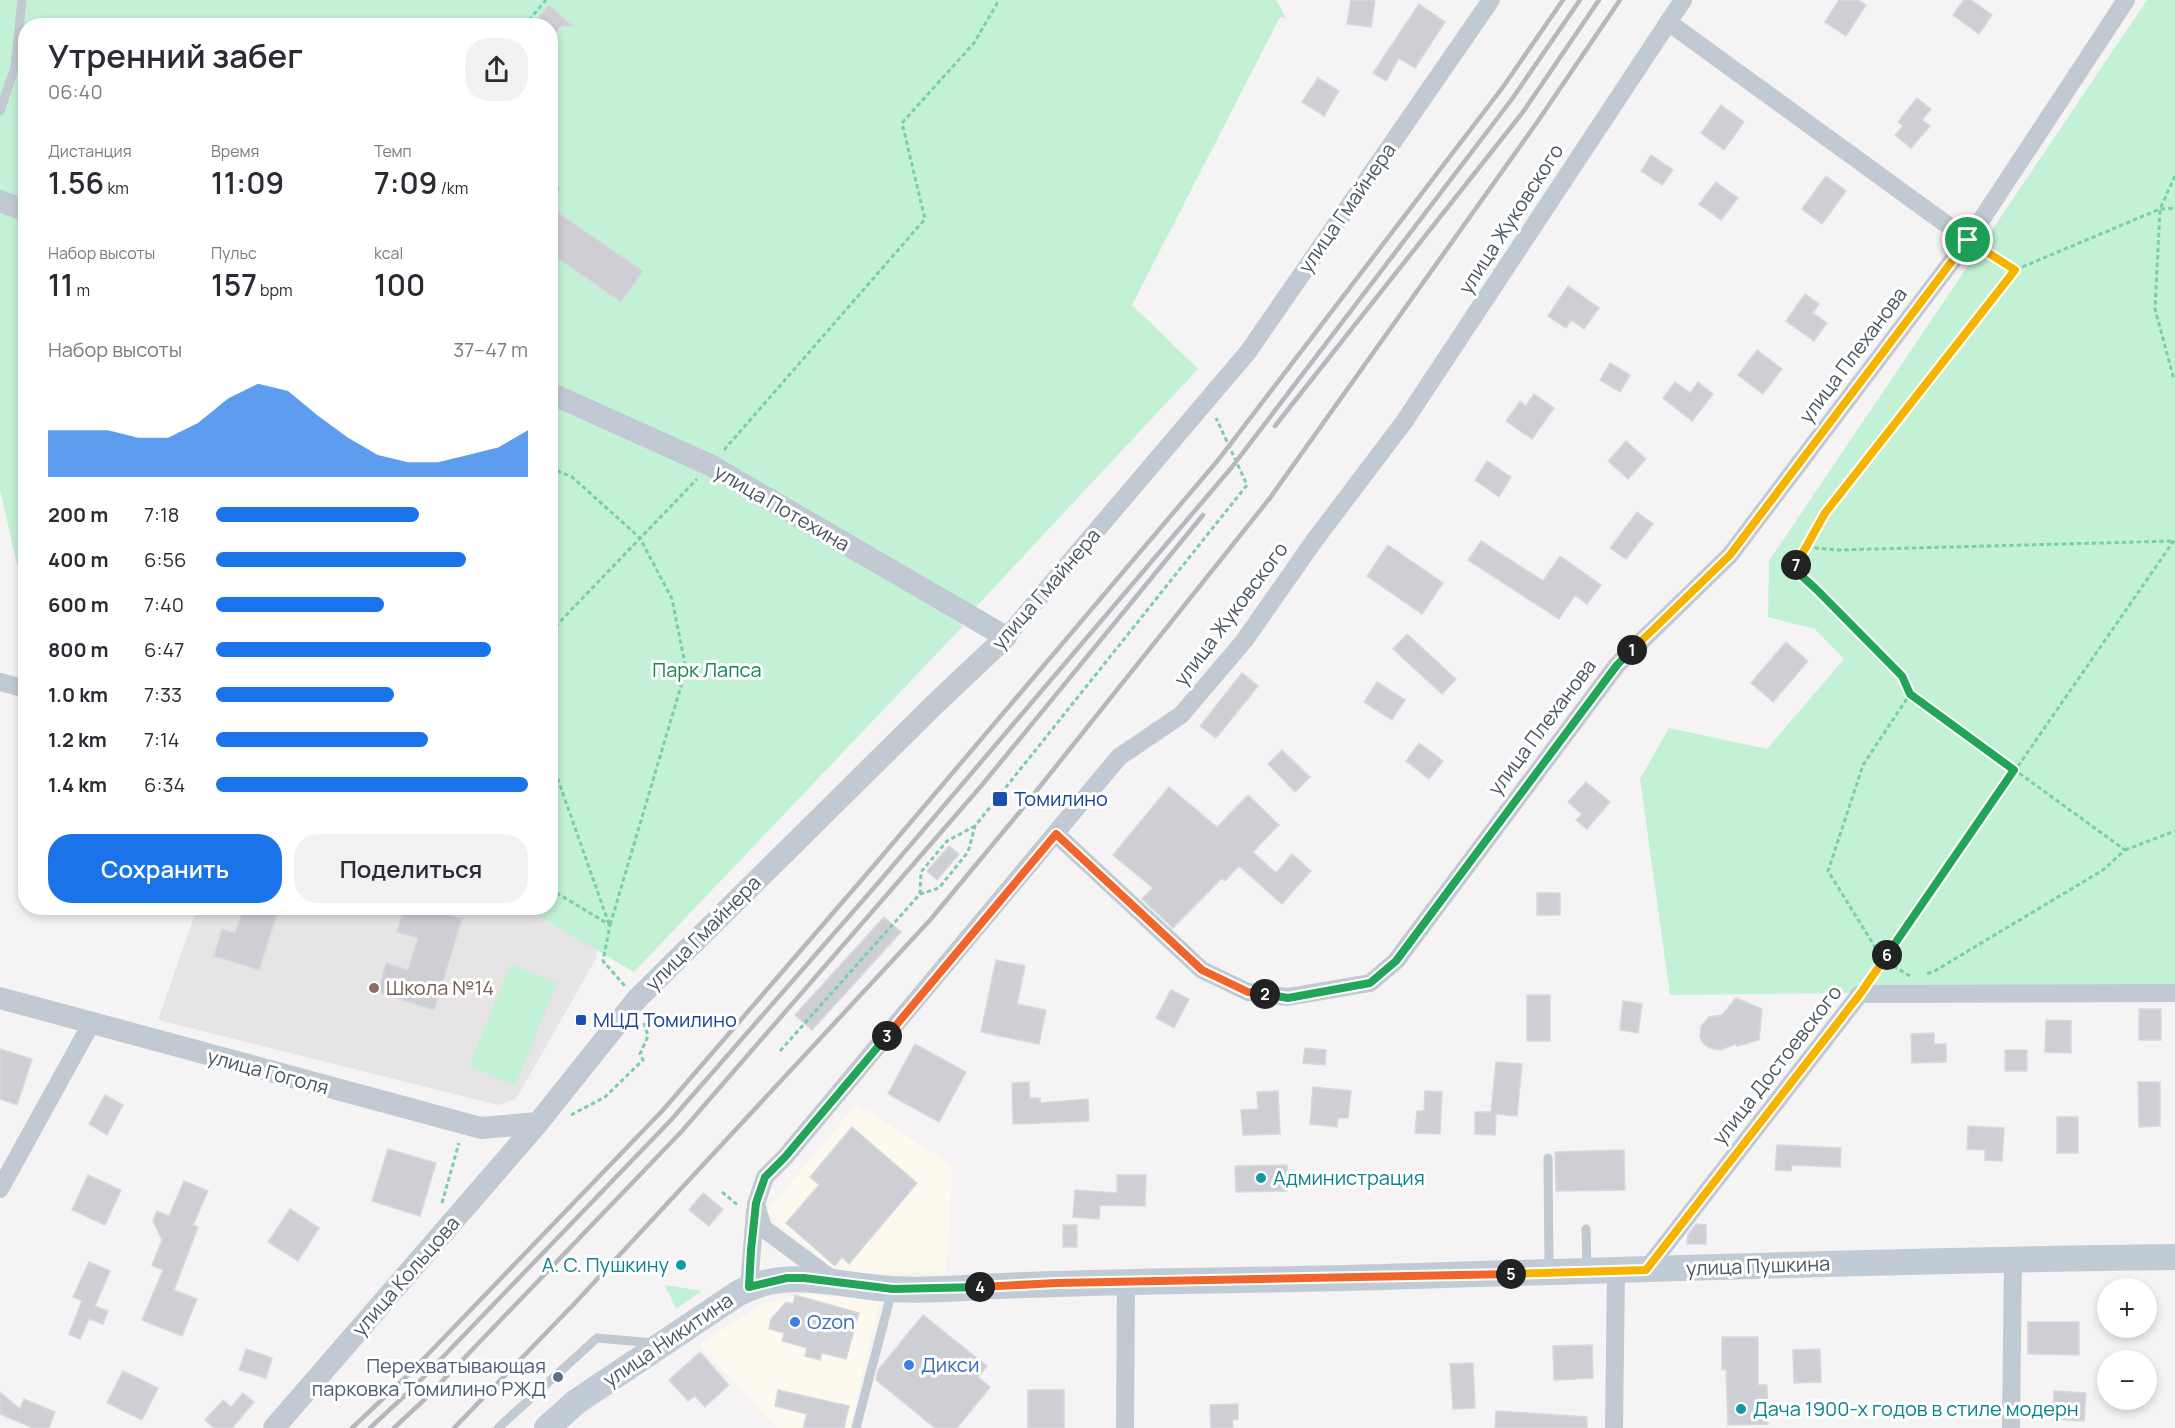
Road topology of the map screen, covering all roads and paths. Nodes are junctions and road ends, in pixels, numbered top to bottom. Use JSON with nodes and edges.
{"nodes":[{"id":1,"x":22,"y":0,"type":"edge"},
{"id":2,"x":546,"y":0,"type":"edge"},
{"id":3,"x":999,"y":0,"type":"edge"},
{"id":4,"x":1491,"y":0,"type":"edge"},
{"id":5,"x":1683,"y":0,"type":"edge"},
{"id":6,"x":2126,"y":0,"type":"edge"},
{"id":7,"x":20,"y":18,"type":"edge"},
{"id":8,"x":531,"y":18,"type":"edge"},
{"id":9,"x":1668,"y":22,"type":"junction"},
{"id":10,"x":18,"y":38,"type":"edge"},
{"id":11,"x":0,"y":111,"type":"edge"},
{"id":12,"x":2175,"y":176,"type":"edge"},
{"id":13,"x":0,"y":201,"type":"edge"},
{"id":14,"x":18,"y":208,"type":"edge"},
{"id":15,"x":2175,"y":208,"type":"edge"},
{"id":16,"x":2160,"y":209,"type":"junction"},
{"id":17,"x":1968,"y":240,"type":"junction"},
{"id":18,"x":2015,"y":270,"type":"junction"},
{"id":19,"x":2175,"y":378,"type":"edge"},
{"id":20,"x":558,"y":397,"type":"edge"},
{"id":21,"x":1208,"y":400,"type":"junction"},
{"id":22,"x":710,"y":465,"type":"junction"},
{"id":23,"x":558,"y":471,"type":"edge"},
{"id":24,"x":639,"y":538,"type":"junction"},
{"id":25,"x":2175,"y":540,"type":"edge"},
{"id":26,"x":1807,"y":547,"type":"junction"},
{"id":27,"x":558,"y":624,"type":"edge"},
{"id":28,"x":1006,"y":637,"type":"junction"},
{"id":29,"x":0,"y":682,"type":"edge"},
{"id":30,"x":18,"y":688,"type":"edge"},
{"id":31,"x":1910,"y":694,"type":"junction"},
{"id":32,"x":2014,"y":770,"type":"junction"},
{"id":33,"x":558,"y":779,"type":"edge"},
{"id":34,"x":975,"y":826,"type":"junction"},
{"id":35,"x":2175,"y":831,"type":"edge"},
{"id":36,"x":1056,"y":834,"type":"junction"},
{"id":37,"x":2125,"y":850,"type":"junction"},
{"id":38,"x":558,"y":894,"type":"edge"},
{"id":39,"x":920,"y":894,"type":"junction"},
{"id":40,"x":610,"y":925,"type":"junction"},
{"id":41,"x":1883,"y":960,"type":"junction"},
{"id":42,"x":1923,"y":975,"type":"dead end"},
{"id":43,"x":1913,"y":978,"type":"dead end"},
{"id":44,"x":2175,"y":993,"type":"edge"},
{"id":45,"x":1860,"y":994,"type":"junction"},
{"id":46,"x":0,"y":998,"type":"edge"},
{"id":47,"x":637,"y":999,"type":"junction"},
{"id":48,"x":91,"y":1024,"type":"junction"},
{"id":49,"x":780,"y":1051,"type":"dead end"},
{"id":50,"x":571,"y":1115,"type":"dead end"},
{"id":51,"x":538,"y":1123,"type":"junction"},
{"id":52,"x":1548,"y":1158,"type":"dead end"},
{"id":53,"x":0,"y":1190,"type":"edge"},
{"id":54,"x":722,"y":1192,"type":"dead end"},
{"id":55,"x":748,"y":1205,"type":"junction"},
{"id":56,"x":1586,"y":1229,"type":"dead end"},
{"id":57,"x":2175,"y":1257,"type":"edge"},
{"id":58,"x":2013,"y":1259,"type":"junction"},
{"id":59,"x":1616,"y":1270,"type":"junction"},
{"id":60,"x":1646,"y":1270,"type":"junction"},
{"id":61,"x":1587,"y":1271,"type":"junction"},
{"id":62,"x":1549,"y":1272,"type":"junction"},
{"id":63,"x":1126,"y":1282,"type":"junction"},
{"id":64,"x":837,"y":1283,"type":"junction"},
{"id":65,"x":749,"y":1287,"type":"junction"},
{"id":66,"x":893,"y":1289,"type":"junction"},
{"id":67,"x":662,"y":1344,"type":"junction"},
{"id":68,"x":274,"y":1428,"type":"edge"},
{"id":69,"x":498,"y":1428,"type":"edge"},
{"id":70,"x":547,"y":1428,"type":"edge"},
{"id":71,"x":856,"y":1428,"type":"edge"},
{"id":72,"x":1125,"y":1428,"type":"edge"},
{"id":73,"x":1614,"y":1428,"type":"edge"},
{"id":74,"x":2011,"y":1428,"type":"edge"}],
"edges":[{"from":1,"to":7,"type":"lane"},
{"from":2,"to":8,"type":"path"},
{"from":3,"to":22,"type":"path"},
{"from":4,"to":21,"type":"street","name":"улица Гмайнера"},
{"from":5,"to":9,"type":"street","name":"улица Жуковского"},
{"from":6,"to":17,"type":"street","name":"улица Плеханова"},
{"from":9,"to":17,"type":"street"},
{"from":9,"to":36,"type":"street","name":"улица Жуковского"},
{"from":10,"to":11,"type":"lane"},
{"from":12,"to":16,"type":"path"},
{"from":13,"to":14,"type":"street"},
{"from":15,"to":16,"type":"path"},
{"from":16,"to":18,"type":"path"},
{"from":16,"to":19,"type":"path"},
{"from":17,"to":18,"type":"path"},
{"from":17,"to":36,"type":"street","name":"улица Плеханова"},
{"from":18,"to":26,"type":"path"},
{"from":20,"to":22,"type":"street","name":"улица Потехина"},
{"from":21,"to":28,"type":"street","name":"улица Гмайнера"},
{"from":21,"to":34,"type":"path"},
{"from":22,"to":24,"type":"path"},
{"from":22,"to":28,"type":"street","name":"улица Потехина"},
{"from":23,"to":24,"type":"path"},
{"from":24,"to":27,"type":"path"},
{"from":24,"to":40,"type":"path"},
{"from":25,"to":26,"type":"path"},
{"from":25,"to":32,"type":"path"},
{"from":26,"to":31,"type":"path"},
{"from":28,"to":47,"type":"street","name":"улица Гмайнера"},
{"from":29,"to":30,"type":"street"},
{"from":31,"to":32,"type":"path"},
{"from":31,"to":41,"type":"path"},
{"from":32,"to":37,"type":"path"},
{"from":32,"to":41,"type":"path"},
{"from":33,"to":40,"type":"path"},
{"from":34,"to":39,"type":"path"},
{"from":34,"to":39,"type":"path"},
{"from":35,"to":37,"type":"path"},
{"from":36,"to":55,"type":"street","name":"улица Жуковского"},
{"from":37,"to":42,"type":"path"},
{"from":38,"to":40,"type":"path"},
{"from":39,"to":49,"type":"path"},
{"from":40,"to":47,"type":"path"},
{"from":41,"to":43,"type":"path"},
{"from":41,"to":45,"type":"path"},
{"from":44,"to":45,"type":"street","name":"улица Достоевского"},
{"from":45,"to":60,"type":"street","name":"улица Достоевского"},
{"from":46,"to":48,"type":"street","name":"улица Гоголя"},
{"from":47,"to":50,"type":"path"},
{"from":47,"to":51,"type":"street","name":"улица Гмайнера"},
{"from":48,"to":51,"type":"street","name":"улица Гоголя"},
{"from":48,"to":53,"type":"street"},
{"from":51,"to":68,"type":"street","name":"улица Кольцова"},
{"from":52,"to":62,"type":"lane"},
{"from":54,"to":55,"type":"path"},
{"from":55,"to":64,"type":"street"},
{"from":55,"to":65,"type":"street","name":"улица Жуковского"},
{"from":56,"to":61,"type":"lane"},
{"from":57,"to":58,"type":"main road","name":"улица Пушкина"},
{"from":58,"to":60,"type":"main road","name":"улица Пушкина"},
{"from":58,"to":74,"type":"street"},
{"from":59,"to":60,"type":"main road","name":"улица Пушкина"},
{"from":59,"to":61,"type":"main road","name":"улица Пушкина"},
{"from":59,"to":73,"type":"street"},
{"from":61,"to":62,"type":"main road","name":"улица Пушкина"},
{"from":62,"to":63,"type":"main road","name":"улица Пушкина"},
{"from":63,"to":66,"type":"main road","name":"улица Пушкина"},
{"from":63,"to":72,"type":"street"},
{"from":64,"to":65,"type":"main road","name":"улица Никитина"},
{"from":64,"to":66,"type":"main road","name":"улица Пушкина"},
{"from":65,"to":67,"type":"main road","name":"улица Никитина"},
{"from":66,"to":71,"type":"lane"},
{"from":67,"to":69,"type":"lane"},
{"from":67,"to":70,"type":"main road","name":"улица Никитина"}]}
